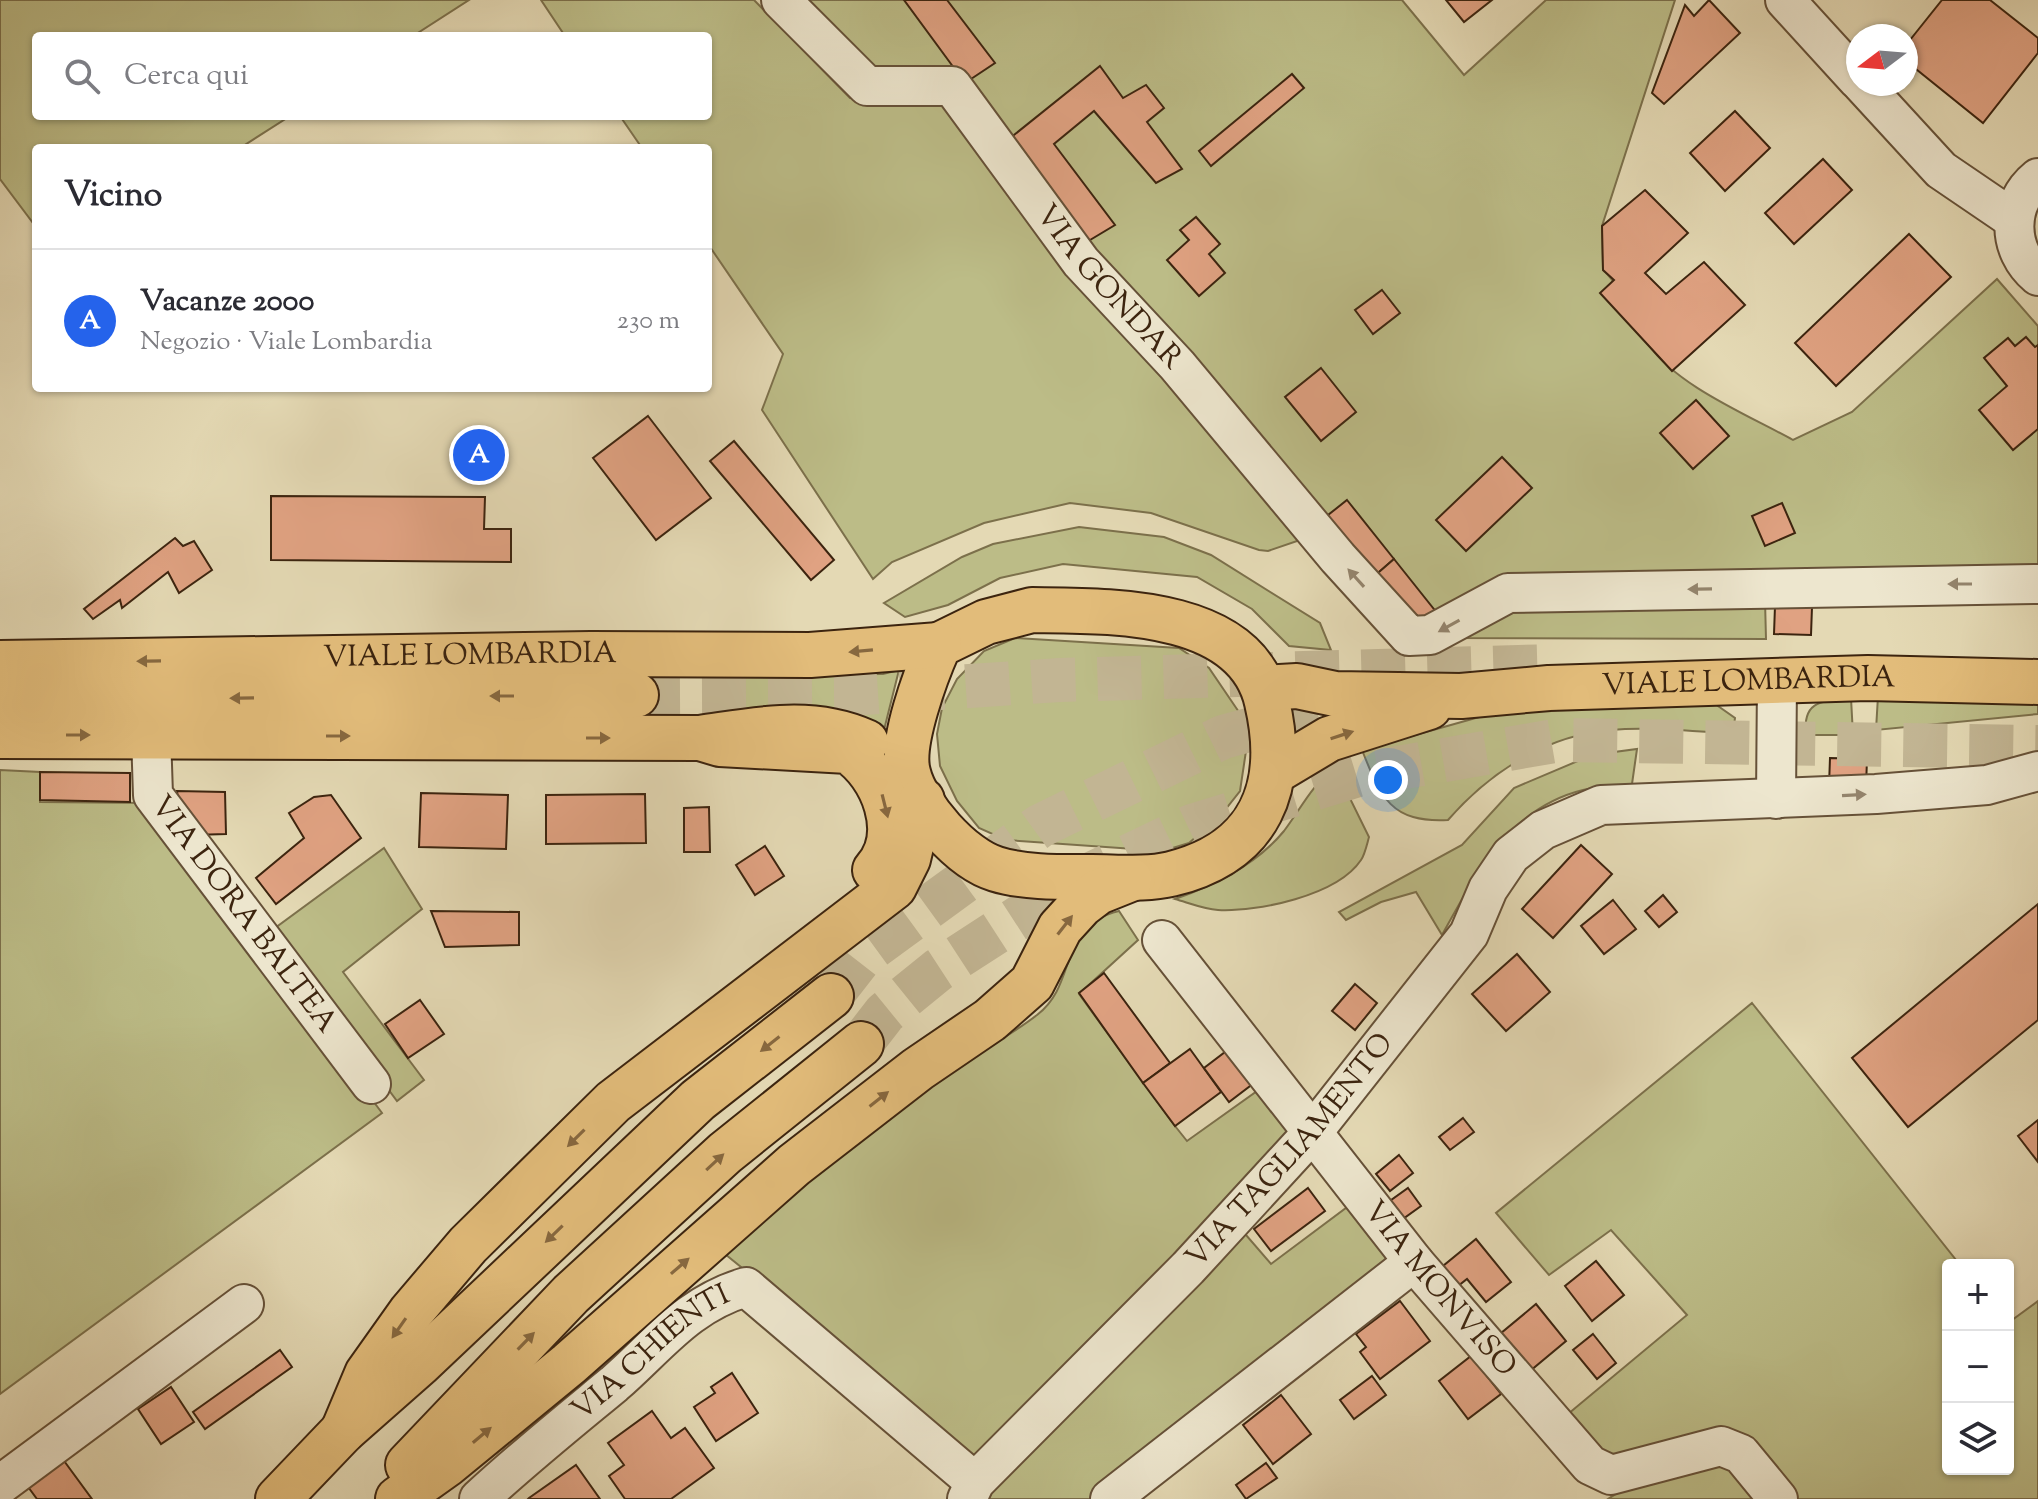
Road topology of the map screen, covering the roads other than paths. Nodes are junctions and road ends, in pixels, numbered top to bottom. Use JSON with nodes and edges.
{"nodes":[{"id":1,"x":781,"y":0,"type":"edge"},
{"id":2,"x":1785,"y":0,"type":"edge"},
{"id":3,"x":1846,"y":67,"type":"edge"},
{"id":4,"x":1873,"y":96,"type":"edge"},
{"id":5,"x":2038,"y":178,"type":"edge"},
{"id":6,"x":2013,"y":219,"type":"junction"},
{"id":7,"x":2038,"y":276,"type":"edge"},
{"id":8,"x":2038,"y":584,"type":"edge"},
{"id":9,"x":939,"y":645,"type":"junction"},
{"id":10,"x":0,"y":663,"type":"edge"},
{"id":11,"x":1777,"y":681,"type":"junction"},
{"id":12,"x":2038,"y":682,"type":"edge"},
{"id":13,"x":1264,"y":688,"type":"junction"},
{"id":14,"x":636,"y":695,"type":"tunnel mouth"},
{"id":15,"x":1461,"y":696,"type":"junction"},
{"id":16,"x":0,"y":701,"type":"edge"},
{"id":17,"x":151,"y":735,"type":"junction"},
{"id":18,"x":0,"y":736,"type":"edge"},
{"id":19,"x":700,"y":738,"type":"junction"},
{"id":20,"x":2038,"y":771,"type":"edge"},
{"id":21,"x":1274,"y":772,"type":"junction"},
{"id":22,"x":914,"y":785,"type":"junction"},
{"id":23,"x":1776,"y":799,"type":"junction"},
{"id":24,"x":1133,"y":878,"type":"junction"},
{"id":25,"x":1162,"y":940,"type":"dead end"},
{"id":26,"x":831,"y":996,"type":"tunnel mouth"},
{"id":27,"x":861,"y":1044,"type":"tunnel mouth"},
{"id":28,"x":371,"y":1084,"type":"dead end"},
{"id":29,"x":613,"y":1102,"type":"junction"},
{"id":30,"x":1312,"y":1133,"type":"junction"},
{"id":31,"x":1414,"y":1262,"type":"junction"},
{"id":32,"x":244,"y":1304,"type":"dead end"},
{"id":33,"x":343,"y":1431,"type":"junction"},
{"id":34,"x":0,"y":1485,"type":"edge"},
{"id":35,"x":971,"y":1491,"type":"edge"},
{"id":36,"x":278,"y":1499,"type":"edge"},
{"id":37,"x":376,"y":1499,"type":"edge"},
{"id":38,"x":398,"y":1499,"type":"edge"},
{"id":39,"x":479,"y":1499,"type":"edge"},
{"id":40,"x":1110,"y":1499,"type":"edge"},
{"id":41,"x":1778,"y":1499,"type":"edge"}],
"edges":[{"from":8,"to":1,"type":"street","name":"VIA GONDAR","one_way":true},
{"from":2,"to":3,"type":"street"},
{"from":4,"to":6,"type":"street"},
{"from":5,"to":6,"type":"street"},
{"from":6,"to":7,"type":"street"},
{"from":9,"to":10,"type":"main road","name":"VIALE LOMBARDIA","one_way":true},
{"from":9,"to":13,"type":"main road"},
{"from":9,"to":22,"type":"main road"},
{"from":11,"to":12,"type":"main road","name":"VIALE LOMBARDIA"},
{"from":11,"to":15,"type":"main road","name":"VIALE LOMBARDIA"},
{"from":11,"to":23,"type":"street"},
{"from":13,"to":15,"type":"main road","name":"VIALE LOMBARDIA"},
{"from":13,"to":21,"type":"main road"},
{"from":14,"to":16,"type":"main road","one_way":true},
{"from":21,"to":15,"type":"main road","name":"VIALE LOMBARDIA","one_way":true},
{"from":18,"to":17,"type":"main road","one_way":true},
{"from":17,"to":19,"type":"main road","one_way":true},
{"from":17,"to":28,"type":"street","name":"VIA DORA BALTEA"},
{"from":19,"to":22,"type":"main road"},
{"from":19,"to":29,"type":"main road","one_way":true},
{"from":23,"to":20,"type":"street","one_way":true},
{"from":21,"to":24,"type":"main road"},
{"from":22,"to":24,"type":"main road"},
{"from":22,"to":29,"type":"main road"},
{"from":23,"to":30,"type":"street","name":"VIA TAGLIAMENTO"},
{"from":38,"to":24,"type":"main road","one_way":true},
{"from":25,"to":30,"type":"street","name":"VIA MONVISO"},
{"from":26,"to":33,"type":"main road","one_way":true},
{"from":37,"to":27,"type":"main road","one_way":true},
{"from":29,"to":33,"type":"main road","one_way":true},
{"from":30,"to":31,"type":"street","name":"VIA MONVISO"},
{"from":30,"to":35,"type":"street","name":"VIA TAGLIAMENTO"},
{"from":31,"to":40,"type":"street"},
{"from":31,"to":41,"type":"street","name":"VIA MONVISO"},
{"from":32,"to":34,"type":"street"},
{"from":33,"to":36,"type":"main road"},
{"from":35,"to":39,"type":"street","name":"VIA CHIENTI"}]}
